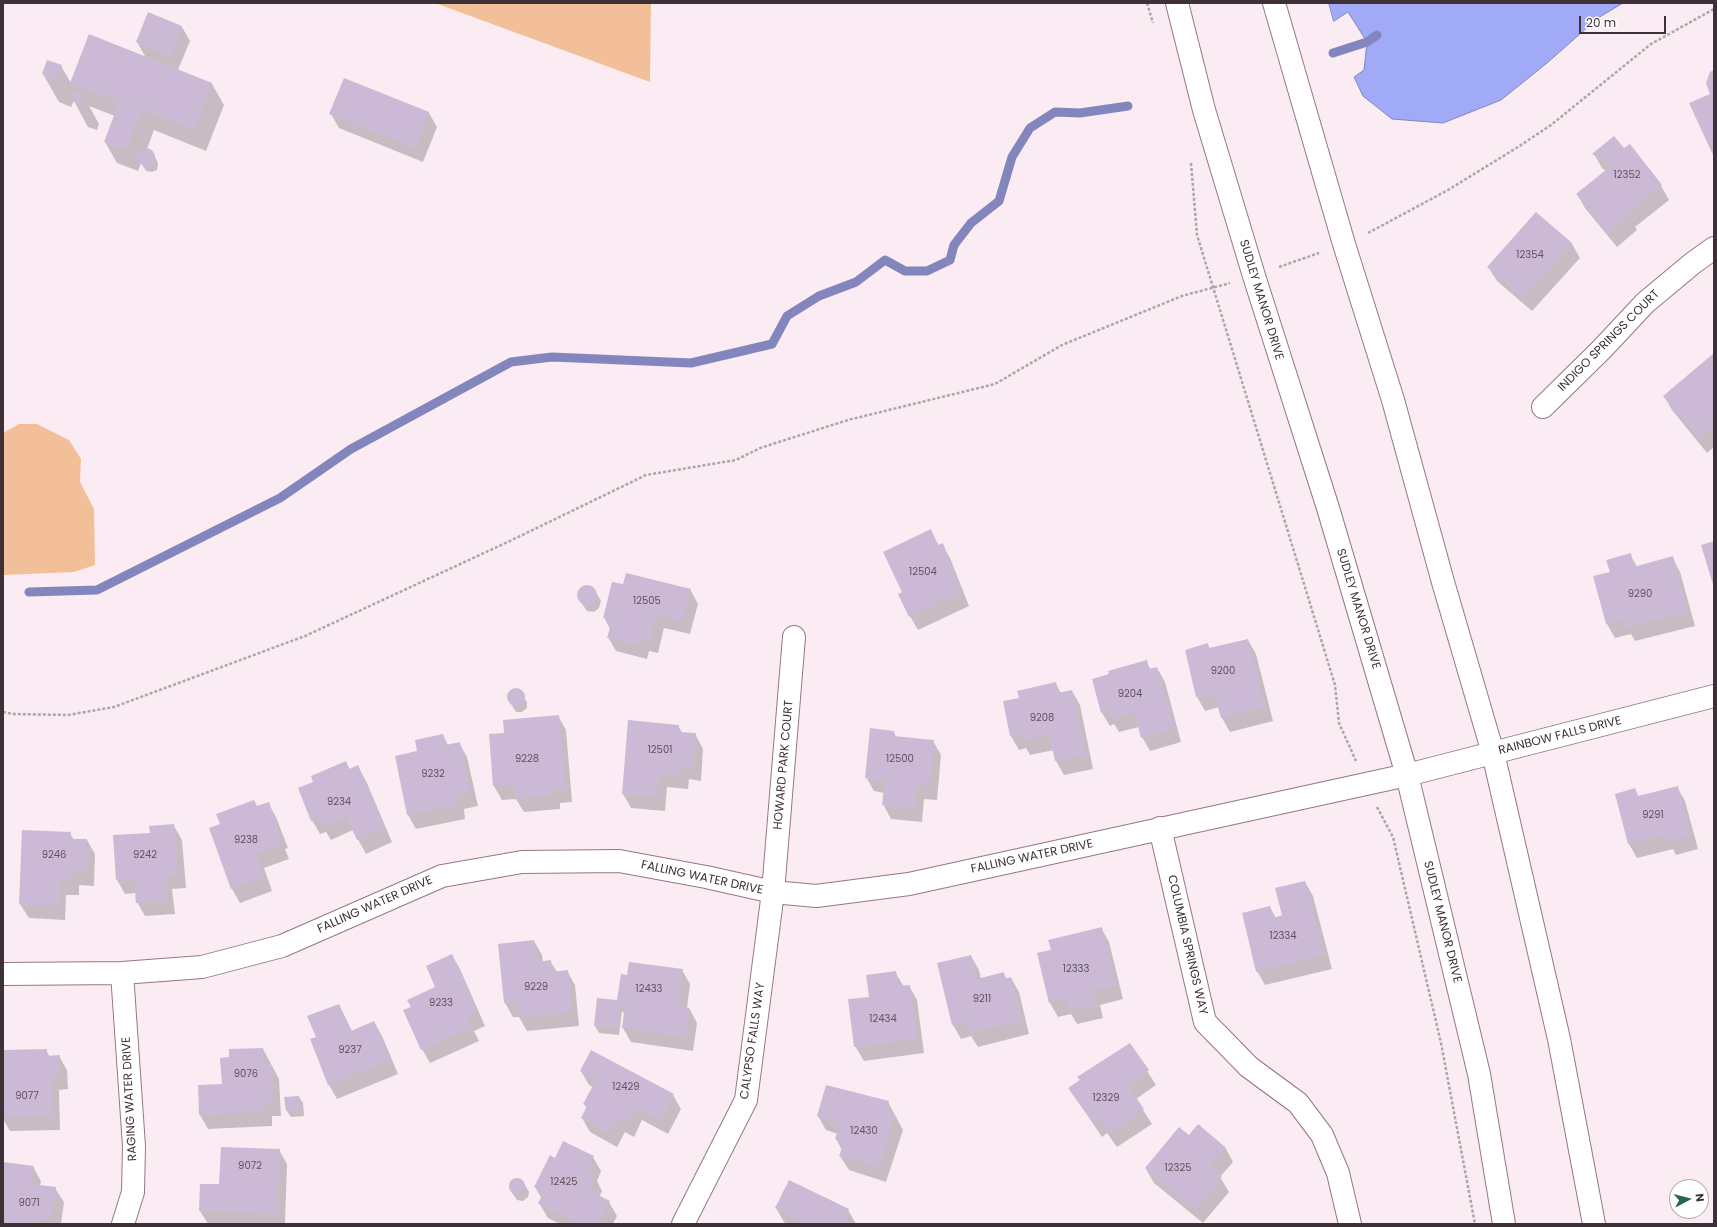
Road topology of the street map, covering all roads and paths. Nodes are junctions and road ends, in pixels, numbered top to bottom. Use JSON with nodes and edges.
{"nodes":[{"id":1,"x":1147,"y":3,"type":"edge"},
{"id":2,"x":1176,"y":3,"type":"edge"},
{"id":3,"x":1274,"y":3,"type":"edge"},
{"id":4,"x":1714,"y":9,"type":"edge"},
{"id":5,"x":1154,"y":27,"type":"dead end"},
{"id":6,"x":1190,"y":160,"type":"dead end"},
{"id":7,"x":1344,"y":244,"type":"junction"},
{"id":8,"x":1714,"y":248,"type":"edge"},
{"id":9,"x":1254,"y":276,"type":"junction"},
{"id":10,"x":1213,"y":288,"type":"junction"},
{"id":11,"x":1542,"y":407,"type":"dead end"},
{"id":12,"x":794,"y":637,"type":"dead end"},
{"id":13,"x":1714,"y":696,"type":"edge"},
{"id":14,"x":3,"y":712,"type":"edge"},
{"id":15,"x":1339,"y":723,"type":"dead end"},
{"id":16,"x":1493,"y":753,"type":"junction"},
{"id":17,"x":1407,"y":775,"type":"junction"},
{"id":18,"x":1383,"y":821,"type":"dead end"},
{"id":19,"x":1160,"y":828,"type":"junction"},
{"id":20,"x":773,"y":892,"type":"junction"},
{"id":21,"x":122,"y":973,"type":"junction"},
{"id":22,"x":3,"y":974,"type":"edge"},
{"id":23,"x":123,"y":1224,"type":"edge"},
{"id":24,"x":683,"y":1224,"type":"edge"},
{"id":25,"x":1350,"y":1224,"type":"edge"},
{"id":26,"x":1475,"y":1224,"type":"edge"},
{"id":27,"x":1504,"y":1224,"type":"edge"},
{"id":28,"x":1594,"y":1224,"type":"edge"}],
"edges":[{"from":1,"to":5,"type":"path"},
{"from":2,"to":9,"type":"street","name":"SUDLEY MANOR DRIVE"},
{"from":3,"to":7,"type":"street"},
{"from":4,"to":7,"type":"path"},
{"from":6,"to":10,"type":"path"},
{"from":7,"to":9,"type":"path"},
{"from":7,"to":16,"type":"street"},
{"from":8,"to":11,"type":"street","name":"INDIGO SPRINGS COURT"},
{"from":9,"to":10,"type":"path"},
{"from":9,"to":17,"type":"street","name":"SUDLEY MANOR DRIVE"},
{"from":10,"to":14,"type":"path"},
{"from":10,"to":15,"type":"path"},
{"from":12,"to":20,"type":"street","name":"HOWARD PARK COURT"},
{"from":13,"to":16,"type":"street","name":"RAINBOW FALLS DRIVE"},
{"from":16,"to":17,"type":"street","name":"RAINBOW FALLS DRIVE"},
{"from":16,"to":28,"type":"street"},
{"from":17,"to":19,"type":"street","name":"FALLING WATER DRIVE"},
{"from":17,"to":27,"type":"street","name":"SUDLEY MANOR DRIVE"},
{"from":18,"to":26,"type":"path"},
{"from":19,"to":20,"type":"street","name":"FALLING WATER DRIVE"},
{"from":19,"to":25,"type":"street","name":"COLUMBIA SPRINGS WAY"},
{"from":20,"to":21,"type":"street","name":"FALLING WATER DRIVE"},
{"from":20,"to":24,"type":"street","name":"CALYPSO FALLS WAY"},
{"from":21,"to":22,"type":"street","name":"FALLING WATER DRIVE"},
{"from":21,"to":23,"type":"street","name":"RAGING WATER DRIVE"}]}
